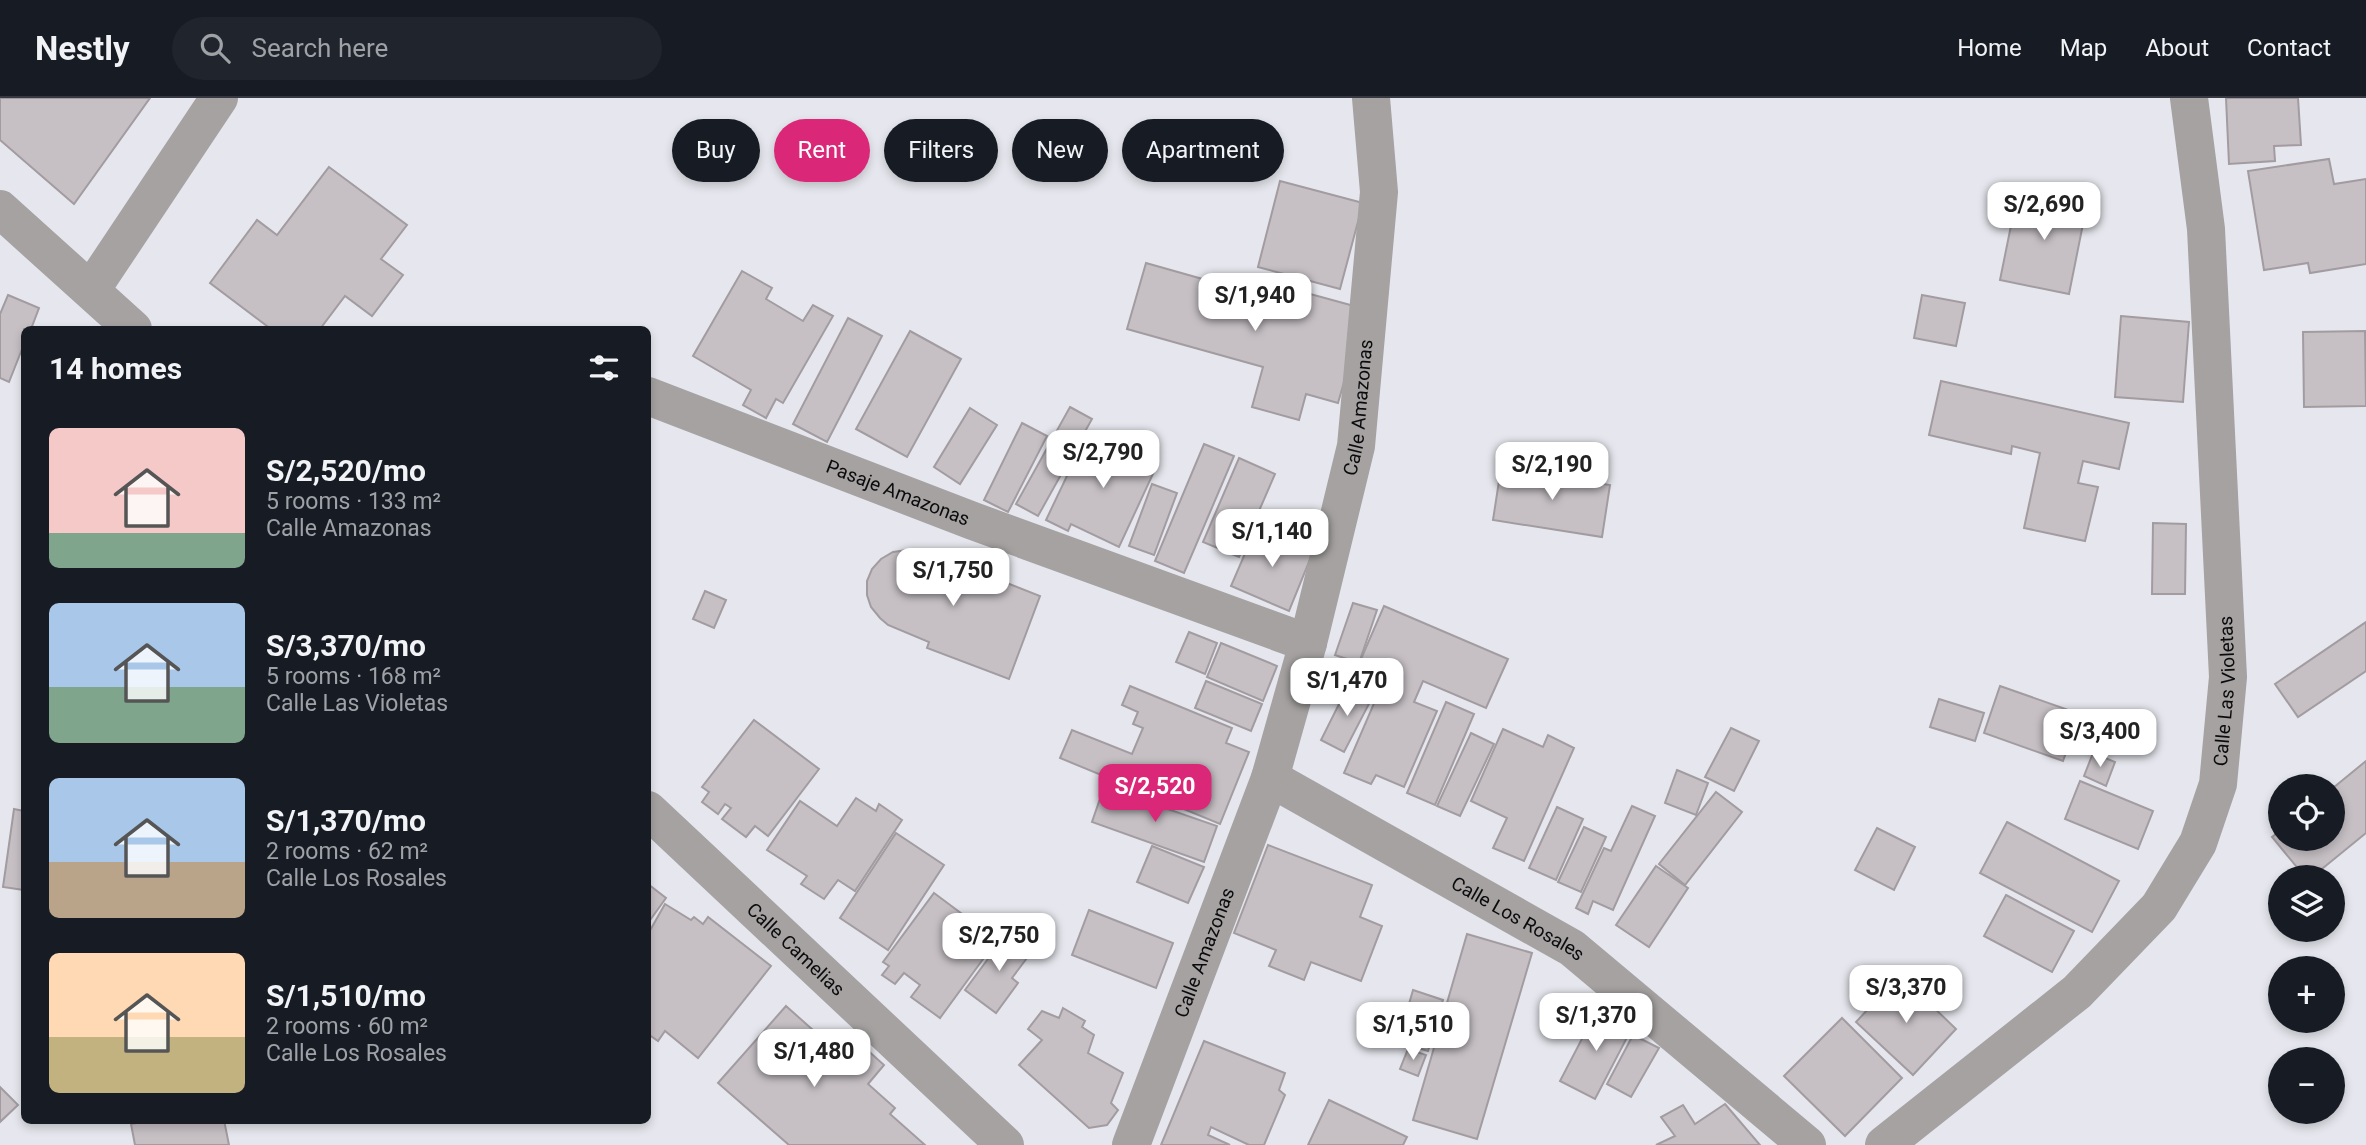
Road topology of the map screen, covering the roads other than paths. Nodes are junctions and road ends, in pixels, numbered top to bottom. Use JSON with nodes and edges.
{"nodes":[{"id":1,"x":219,"y":98,"type":"edge"},
{"id":2,"x":1371,"y":98,"type":"edge"},
{"id":3,"x":2189,"y":98,"type":"edge"},
{"id":4,"x":0,"y":209,"type":"edge"},
{"id":5,"x":92,"y":290,"type":"junction"},
{"id":6,"x":130,"y":326,"type":"edge"},
{"id":7,"x":651,"y":397,"type":"edge"},
{"id":8,"x":1308,"y":643,"type":"junction"},
{"id":9,"x":1270,"y":778,"type":"junction"},
{"id":10,"x":651,"y":813,"type":"edge"},
{"id":11,"x":1005,"y":1145,"type":"edge"},
{"id":12,"x":1131,"y":1145,"type":"edge"},
{"id":13,"x":1807,"y":1145,"type":"edge"},
{"id":14,"x":1884,"y":1145,"type":"edge"}],
"edges":[{"from":1,"to":5,"type":"street"},
{"from":2,"to":8,"type":"street","name":"Calle Amazonas"},
{"from":3,"to":14,"type":"street","name":"Calle Las Violetas"},
{"from":4,"to":5,"type":"street"},
{"from":5,"to":6,"type":"street"},
{"from":7,"to":8,"type":"street","name":"Pasaje Amazonas"},
{"from":8,"to":9,"type":"street","name":"Calle Amazonas"},
{"from":9,"to":12,"type":"street","name":"Calle Amazonas"},
{"from":9,"to":13,"type":"street","name":"Calle Los Rosales"},
{"from":10,"to":11,"type":"street","name":"Calle Camelias"}]}
